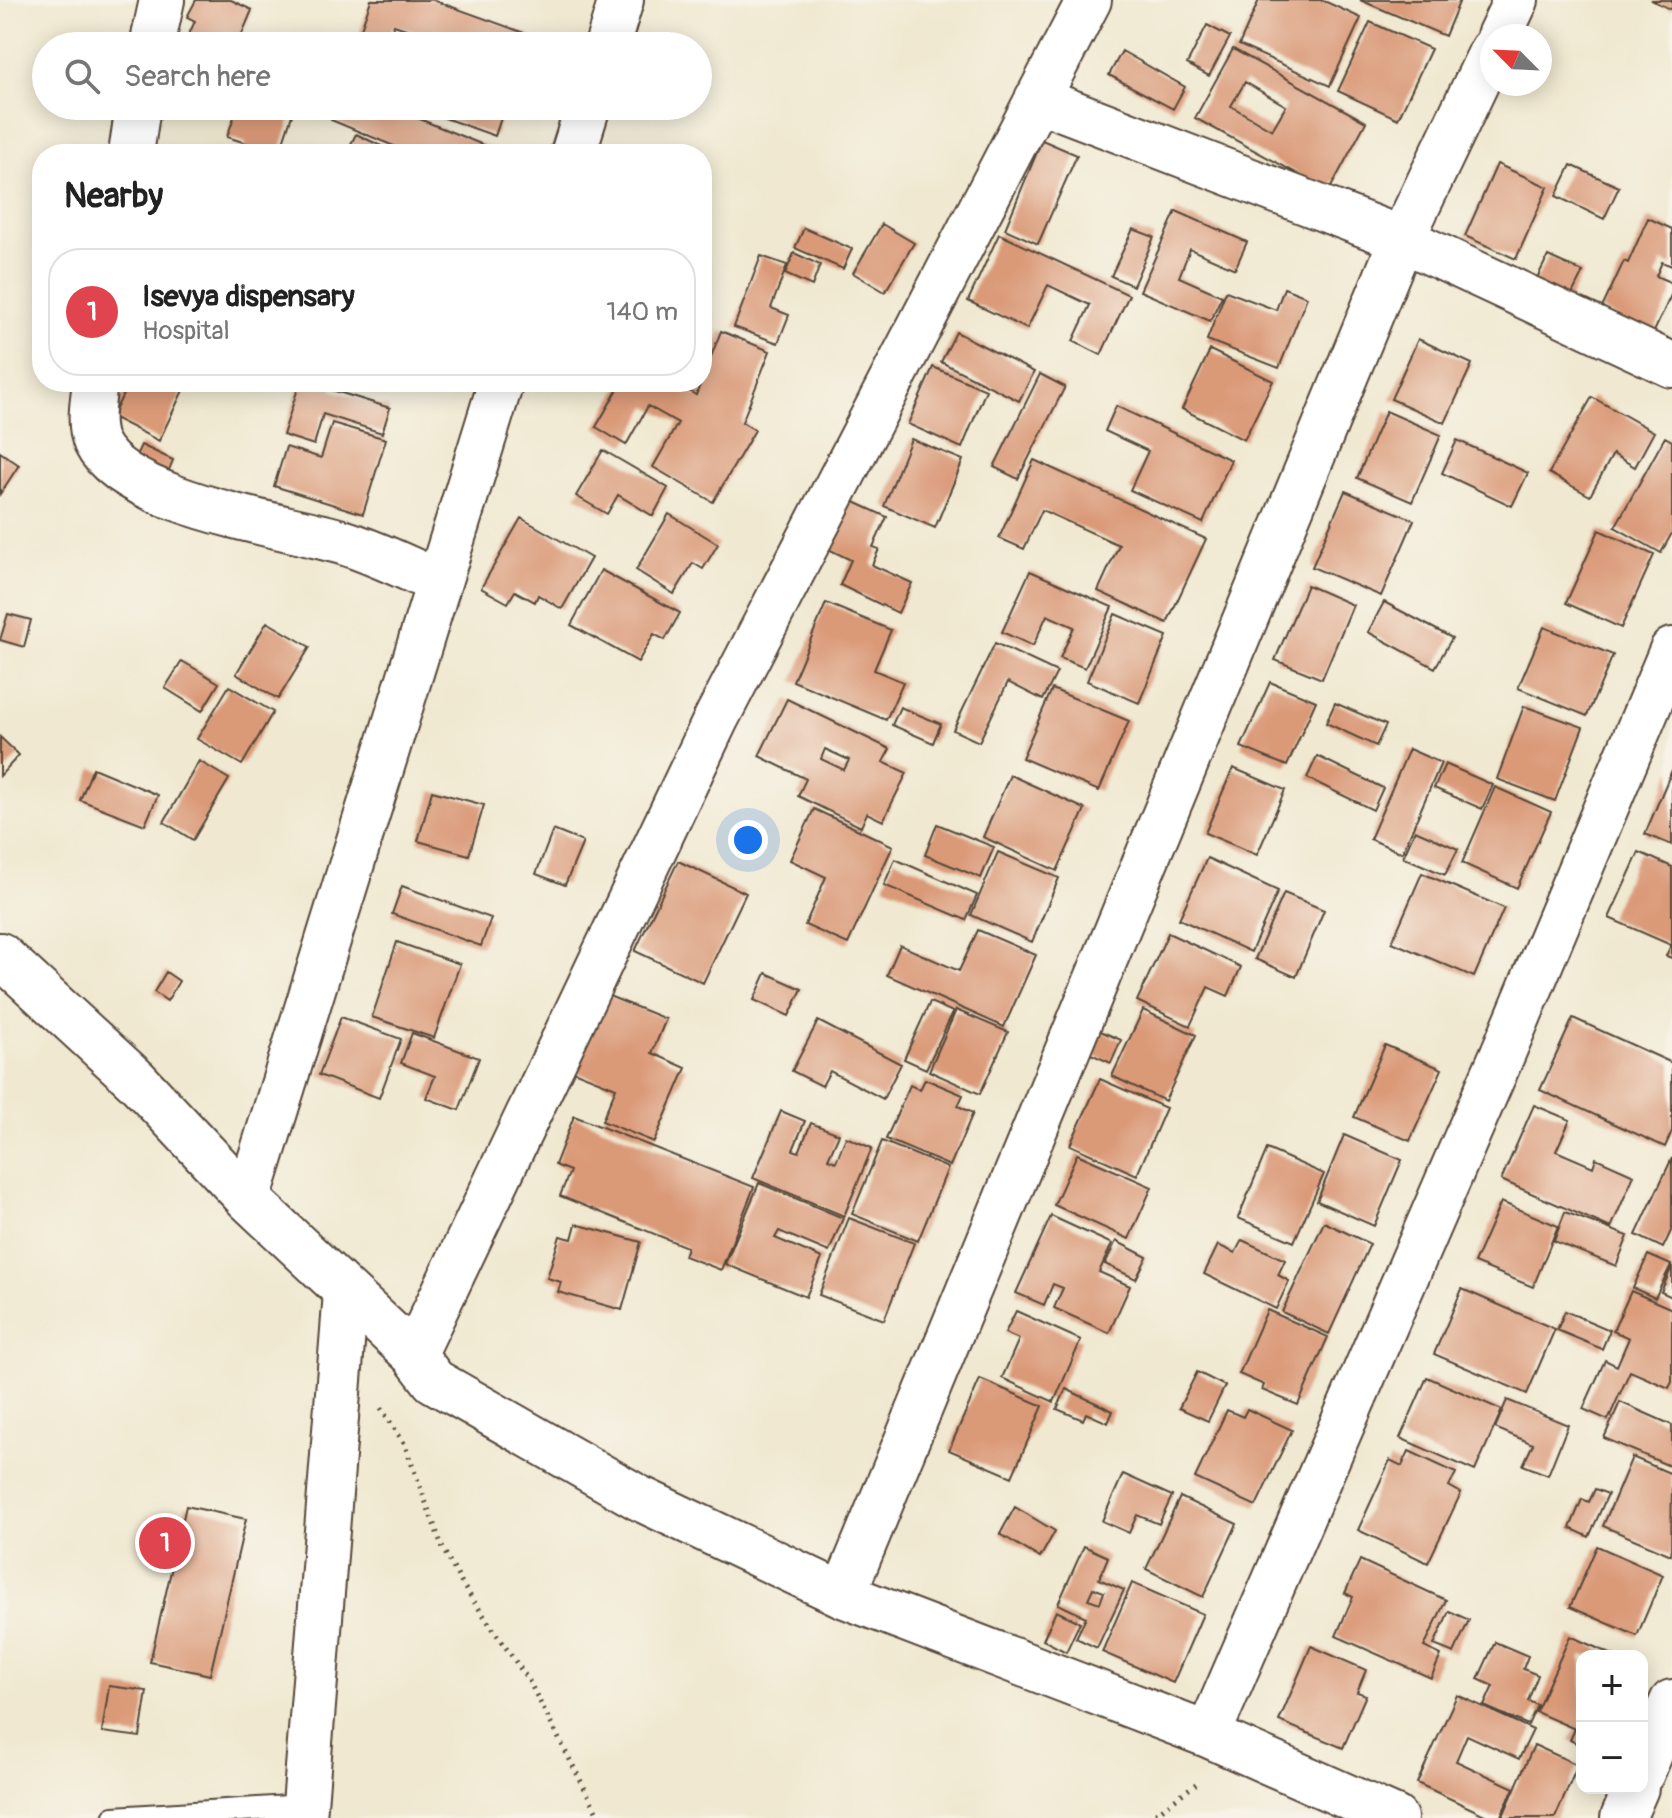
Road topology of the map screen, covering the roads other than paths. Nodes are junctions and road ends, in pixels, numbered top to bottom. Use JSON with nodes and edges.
{"nodes":[{"id":1,"x":162,"y":0,"type":"edge"},
{"id":2,"x":621,"y":0,"type":"edge"},
{"id":3,"x":1089,"y":0,"type":"edge"},
{"id":4,"x":1516,"y":0,"type":"edge"},
{"id":5,"x":1505,"y":24,"type":"edge"},
{"id":6,"x":155,"y":32,"type":"edge"},
{"id":7,"x":611,"y":32,"type":"edge"},
{"id":8,"x":1480,"y":75,"type":"edge"},
{"id":9,"x":1037,"y":99,"type":"junction"},
{"id":10,"x":136,"y":120,"type":"edge"},
{"id":11,"x":584,"y":120,"type":"edge"},
{"id":12,"x":132,"y":144,"type":"edge"},
{"id":13,"x":576,"y":144,"type":"edge"},
{"id":14,"x":1402,"y":239,"type":"junction"},
{"id":15,"x":1672,"y":365,"type":"edge"},
{"id":16,"x":94,"y":392,"type":"edge"},
{"id":17,"x":498,"y":392,"type":"edge"},
{"id":18,"x":438,"y":582,"type":"junction"},
{"id":19,"x":1672,"y":650,"type":"edge"},
{"id":20,"x":0,"y":955,"type":"edge"},
{"id":21,"x":248,"y":1199,"type":"junction"},
{"id":22,"x":346,"y":1293,"type":"junction"},
{"id":23,"x":414,"y":1355,"type":"junction"},
{"id":24,"x":843,"y":1595,"type":"junction"},
{"id":25,"x":1672,"y":1702,"type":"edge"},
{"id":26,"x":1224,"y":1743,"type":"junction"},
{"id":27,"x":1648,"y":1759,"type":"edge"},
{"id":28,"x":1633,"y":1794,"type":"edge"},
{"id":29,"x":304,"y":1812,"type":"edge"},
{"id":30,"x":114,"y":1818,"type":"edge"},
{"id":31,"x":1395,"y":1818,"type":"edge"},
{"id":32,"x":1623,"y":1818,"type":"edge"}],
"edges":[{"from":1,"to":6,"type":"street"},
{"from":2,"to":7,"type":"street"},
{"from":3,"to":9,"type":"street"},
{"from":4,"to":5,"type":"street"},
{"from":8,"to":14,"type":"street"},
{"from":9,"to":14,"type":"street"},
{"from":9,"to":23,"type":"street"},
{"from":10,"to":12,"type":"street"},
{"from":11,"to":13,"type":"street"},
{"from":14,"to":15,"type":"street"},
{"from":14,"to":24,"type":"street"},
{"from":16,"to":18,"type":"street"},
{"from":17,"to":18,"type":"street"},
{"from":18,"to":21,"type":"street"},
{"from":19,"to":26,"type":"street"},
{"from":20,"to":21,"type":"street"},
{"from":21,"to":22,"type":"street"},
{"from":22,"to":23,"type":"street"},
{"from":22,"to":29,"type":"street"},
{"from":23,"to":24,"type":"street"},
{"from":24,"to":26,"type":"street"},
{"from":25,"to":27,"type":"street"},
{"from":26,"to":31,"type":"street"},
{"from":28,"to":32,"type":"street"},
{"from":29,"to":30,"type":"lane"}]}
